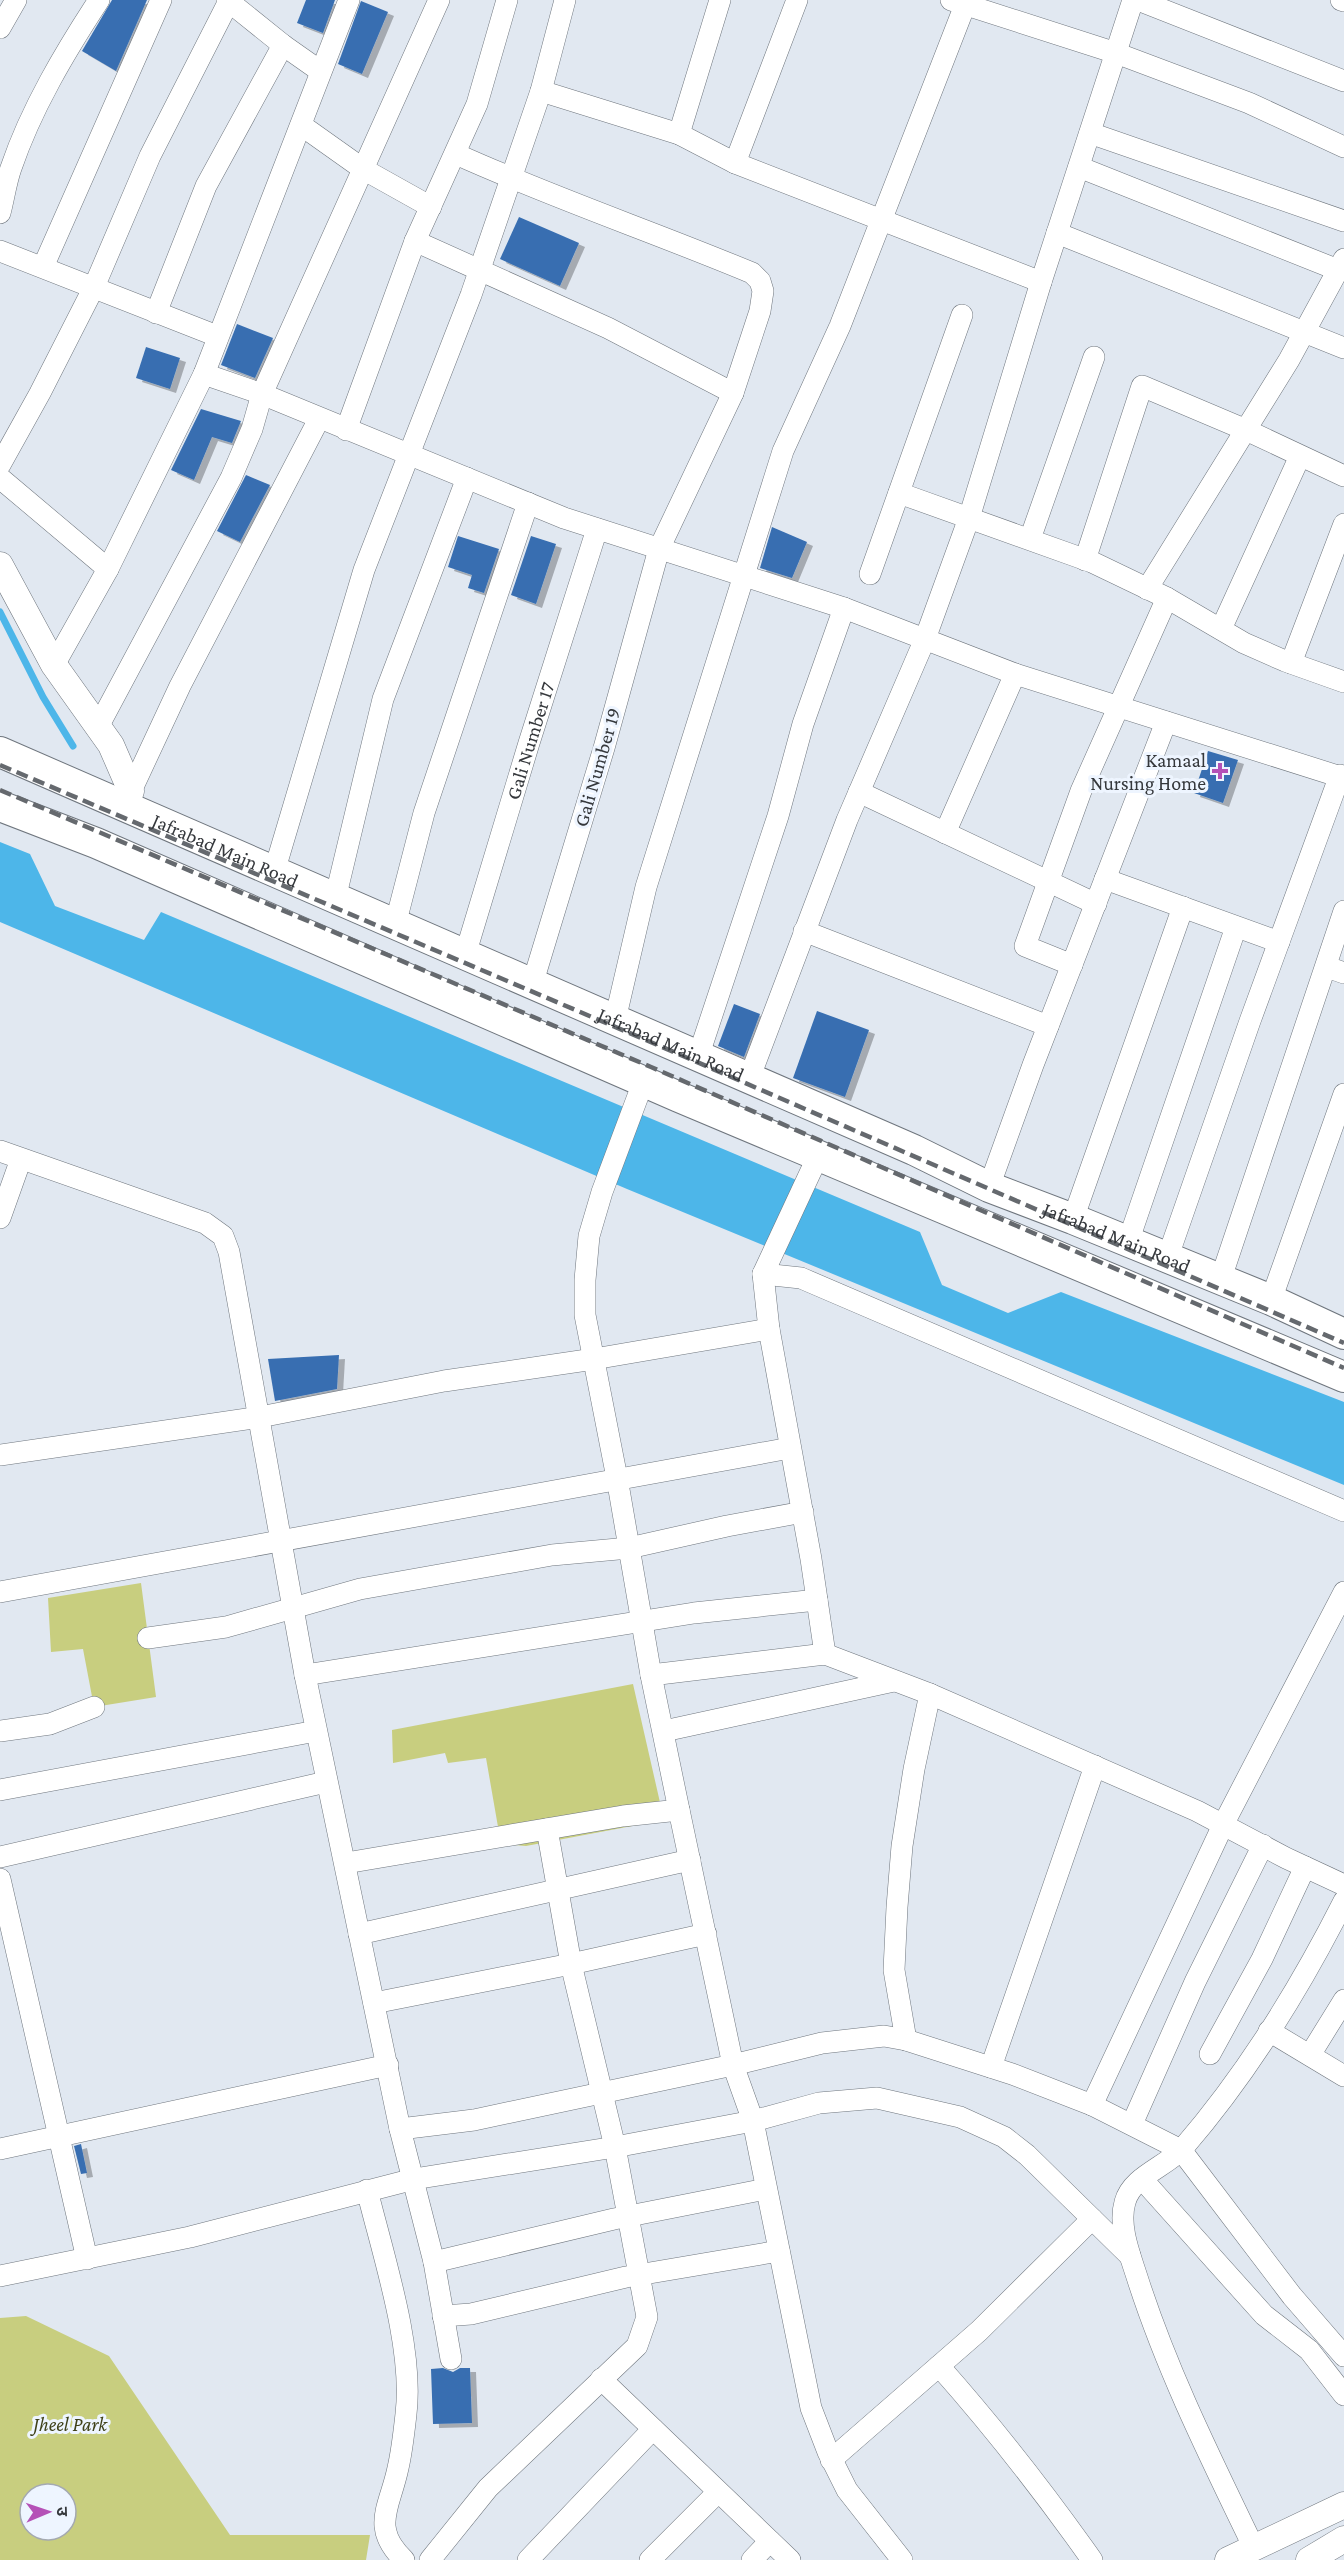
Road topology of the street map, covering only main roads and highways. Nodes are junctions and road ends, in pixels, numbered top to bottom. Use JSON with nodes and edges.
{"nodes":[{"id":1,"x":0,"y":752,"type":"edge"},
{"id":2,"x":0,"y":806,"type":"edge"},
{"id":3,"x":1344,"y":1334,"type":"edge"},
{"id":4,"x":1344,"y":1377,"type":"edge"}],
"edges":[{"from":1,"to":3,"type":"main road","name":"Jafrabad Main Road"},
{"from":2,"to":4,"type":"main road","name":"Jafrabad Main Road"}]}
